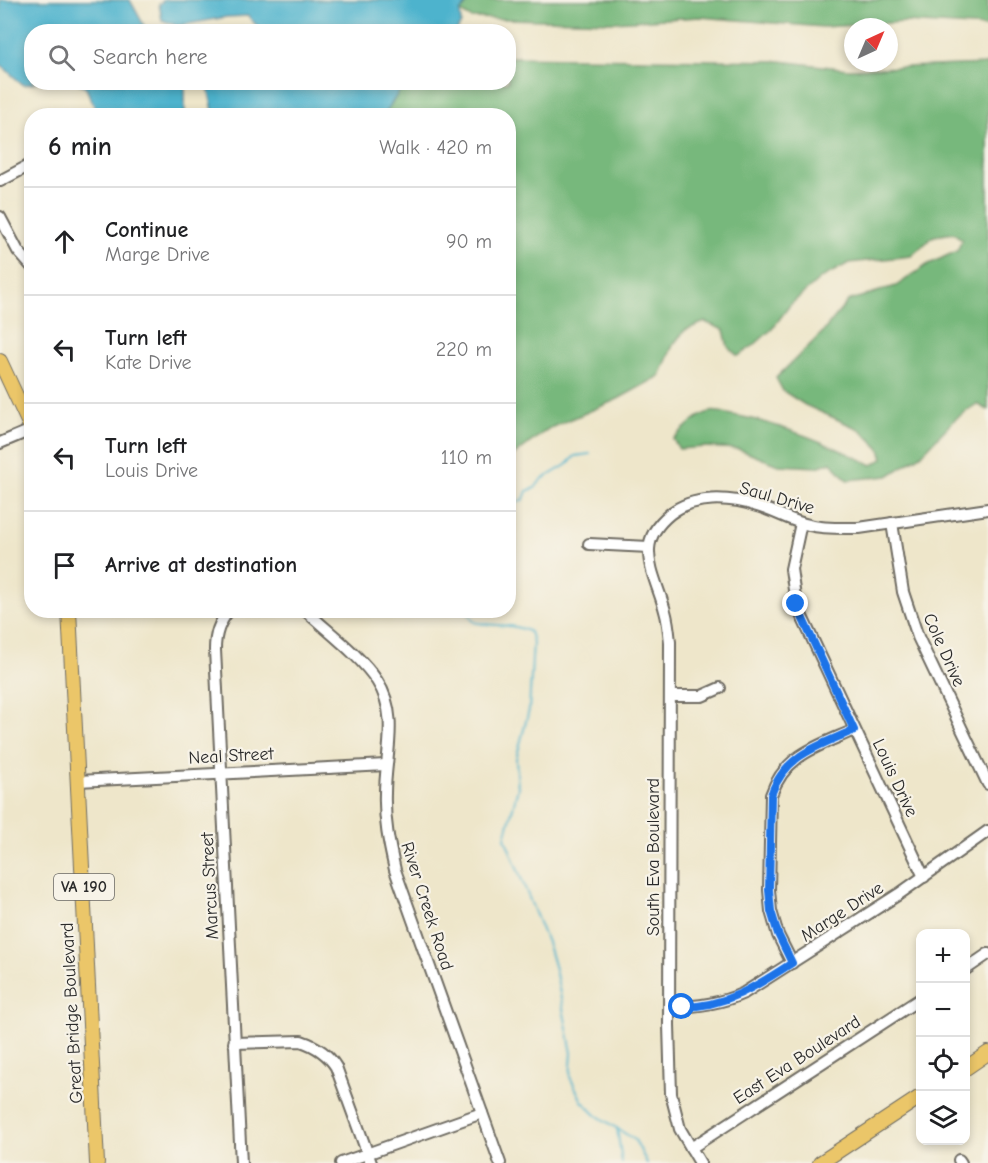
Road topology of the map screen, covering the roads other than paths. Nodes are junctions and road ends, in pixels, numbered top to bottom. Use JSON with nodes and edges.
{"nodes":[{"id":1,"x":24,"y":168,"type":"edge"},
{"id":2,"x":0,"y":182,"type":"edge"},
{"id":3,"x":0,"y":217,"type":"edge"},
{"id":4,"x":24,"y":258,"type":"edge"},
{"id":5,"x":0,"y":361,"type":"edge"},
{"id":6,"x":24,"y":414,"type":"edge"},
{"id":7,"x":24,"y":433,"type":"edge"},
{"id":8,"x":0,"y":443,"type":"edge"},
{"id":9,"x":988,"y":510,"type":"edge"},
{"id":10,"x":801,"y":523,"type":"junction"},
{"id":11,"x":892,"y":523,"type":"junction"},
{"id":12,"x":589,"y":544,"type":"dead end"},
{"id":13,"x":649,"y":546,"type":"junction"},
{"id":14,"x":69,"y":618,"type":"edge"},
{"id":15,"x":223,"y":618,"type":"edge"},
{"id":16,"x":314,"y":618,"type":"edge"},
{"id":17,"x":720,"y":688,"type":"dead end"},
{"id":18,"x":670,"y":696,"type":"junction"},
{"id":19,"x":854,"y":730,"type":"junction"},
{"id":20,"x":386,"y":765,"type":"junction"},
{"id":21,"x":221,"y":774,"type":"junction"},
{"id":22,"x":78,"y":781,"type":"junction"},
{"id":23,"x":988,"y":784,"type":"edge"},
{"id":24,"x":988,"y":831,"type":"edge"},
{"id":25,"x":924,"y":877,"type":"junction"},
{"id":26,"x":988,"y":954,"type":"edge"},
{"id":27,"x":792,"y":963,"type":"junction"},
{"id":28,"x":970,"y":966,"type":"edge"},
{"id":29,"x":916,"y":1002,"type":"edge"},
{"id":30,"x":669,"y":1007,"type":"junction"},
{"id":31,"x":234,"y":1043,"type":"junction"},
{"id":32,"x":988,"y":1053,"type":"edge"},
{"id":33,"x":970,"y":1065,"type":"edge"},
{"id":34,"x":916,"y":1100,"type":"edge"},
{"id":35,"x":482,"y":1113,"type":"junction"},
{"id":36,"x":691,"y":1148,"type":"junction"},
{"id":37,"x":370,"y":1158,"type":"edge"},
{"id":38,"x":97,"y":1163,"type":"edge"},
{"id":39,"x":241,"y":1163,"type":"edge"},
{"id":40,"x":341,"y":1163,"type":"edge"},
{"id":41,"x":500,"y":1163,"type":"edge"},
{"id":42,"x":700,"y":1163,"type":"edge"},
{"id":43,"x":820,"y":1163,"type":"edge"}],
"edges":[{"from":1,"to":2,"type":"street"},
{"from":3,"to":4,"type":"street"},
{"from":5,"to":6,"type":"main road"},
{"from":7,"to":8,"type":"street"},
{"from":9,"to":11,"type":"street","name":"Saul Drive"},
{"from":10,"to":11,"type":"street","name":"Saul Drive"},
{"from":10,"to":13,"type":"street","name":"Saul Drive"},
{"from":10,"to":19,"type":"street","name":"Louis Drive"},
{"from":11,"to":23,"type":"street","name":"Cole Drive"},
{"from":12,"to":13,"type":"street"},
{"from":13,"to":18,"type":"street","name":"South Eva Boulevard"},
{"from":14,"to":22,"type":"main road","name":"Great Bridge Boulevard","number":"VA 190"},
{"from":15,"to":21,"type":"street","name":"Marcus Street"},
{"from":16,"to":20,"type":"street","name":"River Creek Road"},
{"from":17,"to":18,"type":"street"},
{"from":18,"to":30,"type":"street","name":"South Eva Boulevard"},
{"from":19,"to":25,"type":"street","name":"Louis Drive"},
{"from":19,"to":27,"type":"street"},
{"from":20,"to":21,"type":"street","name":"Neal Street"},
{"from":20,"to":35,"type":"street","name":"River Creek Road"},
{"from":21,"to":22,"type":"street","name":"Neal Street"},
{"from":21,"to":31,"type":"street","name":"Marcus Street"},
{"from":22,"to":38,"type":"main road","name":"Great Bridge Boulevard","number":"VA 190"},
{"from":24,"to":25,"type":"street","name":"Marge Drive"},
{"from":25,"to":27,"type":"street","name":"Marge Drive"},
{"from":26,"to":28,"type":"street"},
{"from":27,"to":30,"type":"street","name":"Marge Drive"},
{"from":29,"to":36,"type":"street","name":"East Eva Boulevard"},
{"from":30,"to":36,"type":"street","name":"South Eva Boulevard"},
{"from":31,"to":37,"type":"street"},
{"from":31,"to":39,"type":"street","name":"Marcus Street"},
{"from":32,"to":33,"type":"main road"},
{"from":34,"to":43,"type":"main road"},
{"from":35,"to":37,"type":"street"},
{"from":35,"to":41,"type":"street","name":"River Creek Road"},
{"from":36,"to":42,"type":"street","name":"South Eva Boulevard"},
{"from":37,"to":40,"type":"street"}]}
